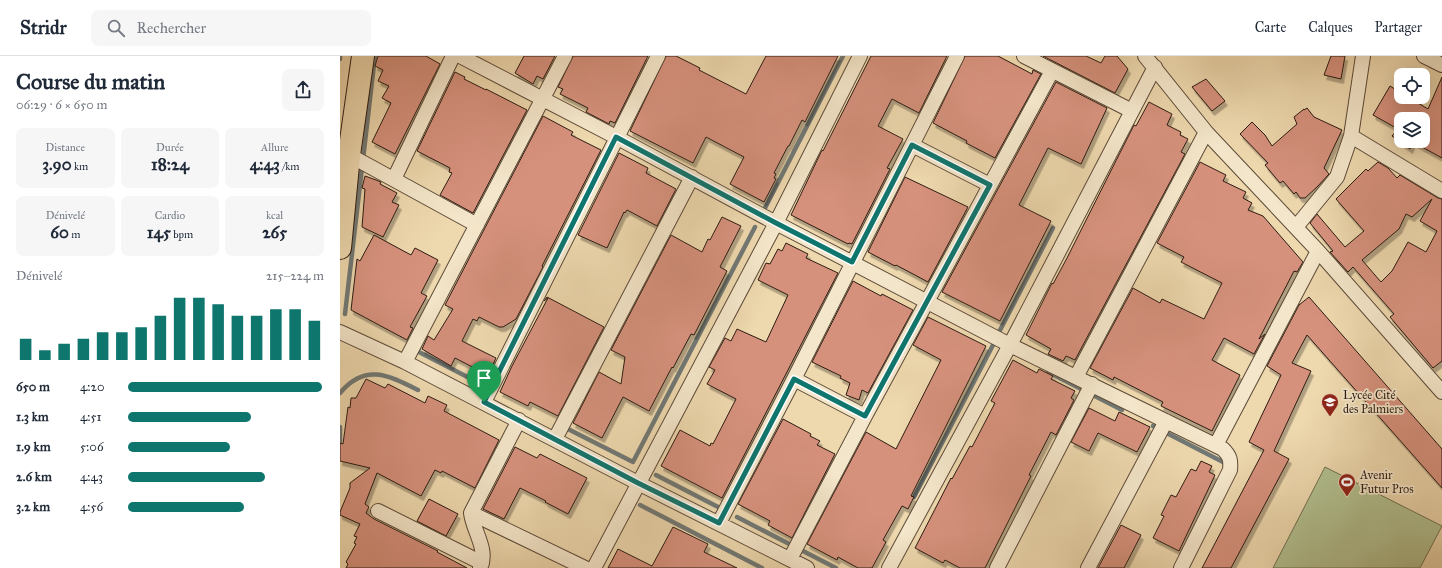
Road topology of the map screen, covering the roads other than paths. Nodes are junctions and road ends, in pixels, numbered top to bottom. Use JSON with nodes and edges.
{"nodes":[{"id":1,"x":363,"y":56,"type":"edge"},
{"id":2,"x":453,"y":56,"type":"edge"},
{"id":3,"x":460,"y":56,"type":"edge"},
{"id":4,"x":564,"y":56,"type":"edge"},
{"id":5,"x":658,"y":56,"type":"edge"},
{"id":6,"x":860,"y":56,"type":"edge"},
{"id":7,"x":957,"y":56,"type":"edge"},
{"id":8,"x":1024,"y":56,"type":"edge"},
{"id":9,"x":1145,"y":56,"type":"edge"},
{"id":10,"x":1363,"y":56,"type":"edge"},
{"id":11,"x":1424,"y":56,"type":"edge"},
{"id":12,"x":1442,"y":65,"type":"edge"},
{"id":13,"x":1155,"y":68,"type":"junction"},
{"id":14,"x":1052,"y":71,"type":"junction"},
{"id":15,"x":542,"y":99,"type":"junction"},
{"id":16,"x":1132,"y":112,"type":"junction"},
{"id":17,"x":1206,"y":132,"type":"junction"},
{"id":18,"x":1351,"y":136,"type":"junction"},
{"id":19,"x":616,"y":137,"type":"junction"},
{"id":20,"x":912,"y":145,"type":"junction"},
{"id":21,"x":349,"y":155,"type":"junction"},
{"id":22,"x":692,"y":177,"type":"junction"},
{"id":23,"x":394,"y":179,"type":"junction"},
{"id":24,"x":990,"y":185,"type":"junction"},
{"id":25,"x":1442,"y":191,"type":"edge"},
{"id":26,"x":776,"y":223,"type":"junction"},
{"id":27,"x":477,"y":225,"type":"junction"},
{"id":28,"x":1296,"y":227,"type":"junction"},
{"id":29,"x":340,"y":248,"type":"edge"},
{"id":30,"x":1318,"y":251,"type":"junction"},
{"id":31,"x":852,"y":262,"type":"junction"},
{"id":32,"x":928,"y":302,"type":"junction"},
{"id":33,"x":340,"y":332,"type":"edge"},
{"id":34,"x":1010,"y":345,"type":"junction"},
{"id":35,"x":406,"y":362,"type":"junction"},
{"id":36,"x":1076,"y":377,"type":"junction"},
{"id":37,"x":1437,"y":378,"type":"edge"},
{"id":38,"x":794,"y":379,"type":"junction"},
{"id":39,"x":1092,"y":384,"type":"junction"},
{"id":40,"x":1442,"y":392,"type":"edge"},
{"id":41,"x":484,"y":402,"type":"junction"},
{"id":42,"x":865,"y":416,"type":"junction"},
{"id":43,"x":519,"y":420,"type":"junction"},
{"id":44,"x":1166,"y":421,"type":"junction"},
{"id":45,"x":555,"y":439,"type":"junction"},
{"id":46,"x":1216,"y":445,"type":"junction"},
{"id":47,"x":638,"y":483,"type":"junction"},
{"id":48,"x":378,"y":511,"type":"dead end"},
{"id":49,"x":471,"y":513,"type":"junction"},
{"id":50,"x":719,"y":523,"type":"junction"},
{"id":51,"x":790,"y":559,"type":"junction"},
{"id":52,"x":481,"y":566,"type":"edge"},
{"id":53,"x":585,"y":568,"type":"edge"},
{"id":54,"x":594,"y":568,"type":"edge"},
{"id":55,"x":807,"y":568,"type":"edge"},
{"id":56,"x":889,"y":568,"type":"edge"},
{"id":57,"x":997,"y":568,"type":"edge"},
{"id":58,"x":1088,"y":568,"type":"edge"},
{"id":59,"x":1181,"y":568,"type":"edge"}],
"edges":[{"from":1,"to":21,"type":"main road"},
{"from":2,"to":23,"type":"street"},
{"from":3,"to":15,"type":"street"},
{"from":4,"to":15,"type":"street"},
{"from":5,"to":19,"type":"street"},
{"from":6,"to":26,"type":"street"},
{"from":7,"to":20,"type":"street"},
{"from":8,"to":14,"type":"street"},
{"from":9,"to":13,"type":"street"},
{"from":10,"to":18,"type":"street"},
{"from":11,"to":12,"type":"street"},
{"from":13,"to":16,"type":"street"},
{"from":13,"to":17,"type":"street"},
{"from":14,"to":16,"type":"street"},
{"from":14,"to":24,"type":"street"},
{"from":15,"to":19,"type":"street"},
{"from":15,"to":27,"type":"street"},
{"from":16,"to":34,"type":"street"},
{"from":17,"to":28,"type":"street"},
{"from":17,"to":36,"type":"street"},
{"from":18,"to":25,"type":"street"},
{"from":18,"to":28,"type":"street"},
{"from":19,"to":22,"type":"street"},
{"from":19,"to":41,"type":"street"},
{"from":20,"to":24,"type":"street"},
{"from":20,"to":31,"type":"street"},
{"from":21,"to":23,"type":"street"},
{"from":21,"to":29,"type":"main road"},
{"from":22,"to":26,"type":"street"},
{"from":22,"to":45,"type":"street"},
{"from":23,"to":27,"type":"street"},
{"from":24,"to":32,"type":"street"},
{"from":26,"to":31,"type":"street"},
{"from":26,"to":47,"type":"street"},
{"from":27,"to":35,"type":"street"},
{"from":28,"to":30,"type":"street"},
{"from":30,"to":37,"type":"street"},
{"from":30,"to":46,"type":"street"},
{"from":31,"to":32,"type":"street"},
{"from":31,"to":38,"type":"street"},
{"from":32,"to":34,"type":"street"},
{"from":32,"to":42,"type":"street"},
{"from":33,"to":35,"type":"street"},
{"from":34,"to":36,"type":"street"},
{"from":34,"to":56,"type":"street"},
{"from":35,"to":41,"type":"street"},
{"from":36,"to":39,"type":"street"},
{"from":37,"to":40,"type":"street"},
{"from":38,"to":42,"type":"street"},
{"from":38,"to":50,"type":"street"},
{"from":39,"to":44,"type":"street"},
{"from":39,"to":57,"type":"street"},
{"from":41,"to":43,"type":"street"},
{"from":42,"to":51,"type":"street"},
{"from":43,"to":45,"type":"street"},
{"from":43,"to":49,"type":"street"},
{"from":44,"to":46,"type":"street"},
{"from":44,"to":58,"type":"street"},
{"from":45,"to":47,"type":"street"},
{"from":46,"to":59,"type":"street"},
{"from":47,"to":50,"type":"street"},
{"from":47,"to":54,"type":"street"},
{"from":48,"to":52,"type":"street"},
{"from":49,"to":52,"type":"street"},
{"from":49,"to":53,"type":"street"},
{"from":50,"to":51,"type":"street"},
{"from":51,"to":55,"type":"street"}]}
